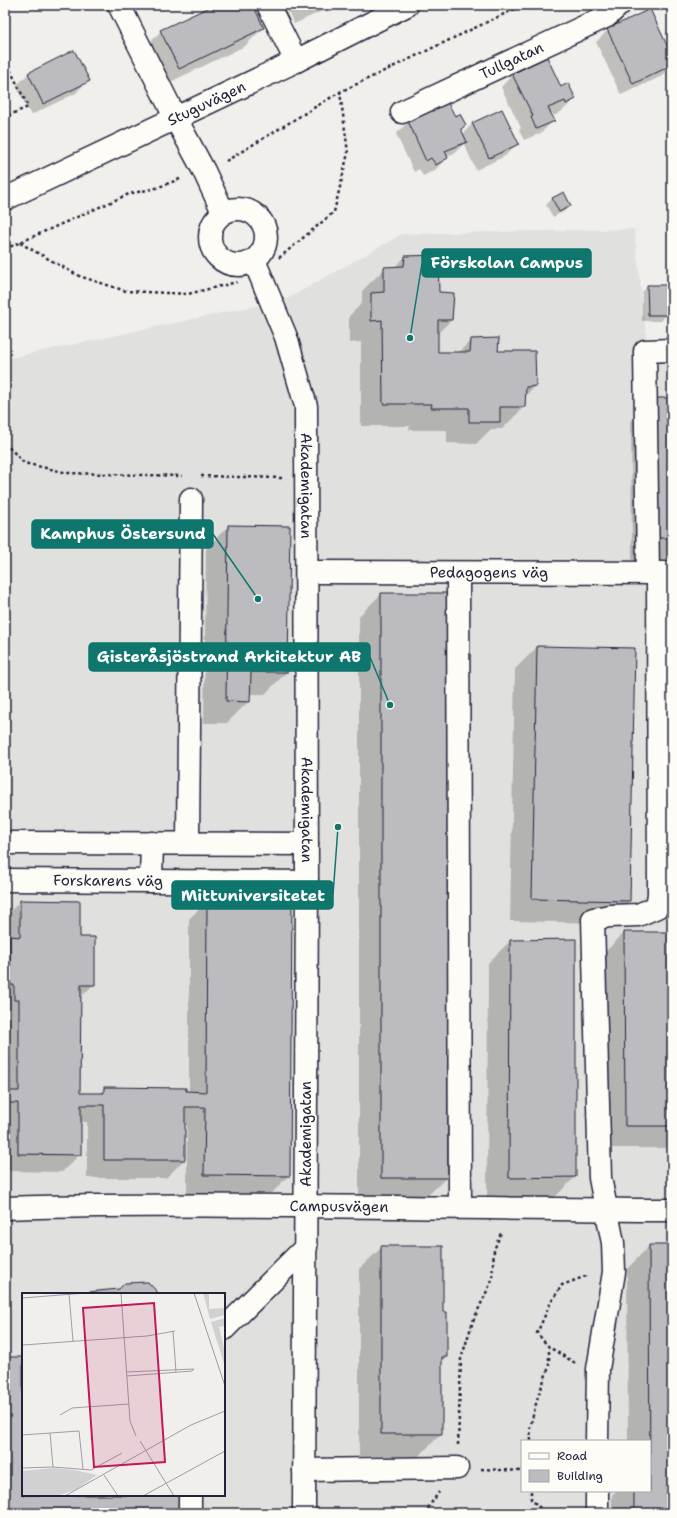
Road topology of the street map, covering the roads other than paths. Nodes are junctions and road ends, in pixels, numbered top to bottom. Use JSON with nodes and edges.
{"nodes":[{"id":1,"x":119,"y":5,"type":"edge"},
{"id":2,"x":268,"y":5,"type":"edge"},
{"id":3,"x":407,"y":5,"type":"edge"},
{"id":4,"x":619,"y":5,"type":"edge"},
{"id":5,"x":296,"y":61,"type":"junction"},
{"id":6,"x":402,"y":112,"type":"dead end"},
{"id":7,"x":176,"y":119,"type":"junction"},
{"id":8,"x":5,"y":199,"type":"edge"},
{"id":9,"x":223,"y":212,"type":"junction"},
{"id":10,"x":257,"y":267,"type":"junction"},
{"id":11,"x":672,"y":350,"type":"edge"},
{"id":12,"x":191,"y":499,"type":"dead end"},
{"id":13,"x":307,"y":572,"type":"junction"},
{"id":14,"x":458,"y":573,"type":"junction"},
{"id":15,"x":659,"y":573,"type":"edge"},
{"id":16,"x":5,"y":843,"type":"edge"},
{"id":17,"x":152,"y":843,"type":"junction"},
{"id":18,"x":188,"y":843,"type":"junction"},
{"id":19,"x":307,"y":844,"type":"junction"},
{"id":20,"x":5,"y":880,"type":"edge"},
{"id":21,"x":151,"y":881,"type":"junction"},
{"id":22,"x":307,"y":882,"type":"junction"},
{"id":23,"x":306,"y":1205,"type":"junction"},
{"id":24,"x":460,"y":1207,"type":"junction"},
{"id":25,"x":5,"y":1208,"type":"edge"},
{"id":26,"x":606,"y":1209,"type":"junction"},
{"id":27,"x":672,"y":1210,"type":"edge"},
{"id":28,"x":306,"y":1247,"type":"junction"},
{"id":29,"x":225,"y":1328,"type":"edge"},
{"id":30,"x":597,"y":1440,"type":"edge"},
{"id":31,"x":457,"y":1468,"type":"road end"},
{"id":32,"x":304,"y":1470,"type":"junction"},
{"id":33,"x":597,"y":1492,"type":"edge"},
{"id":34,"x":190,"y":1496,"type":"edge"},
{"id":35,"x":190,"y":1513,"type":"edge"},
{"id":36,"x":304,"y":1513,"type":"edge"},
{"id":37,"x":597,"y":1513,"type":"edge"}],
"edges":[{"from":1,"to":7,"type":"street"},
{"from":2,"to":5,"type":"street"},
{"from":3,"to":5,"type":"street","name":"Stuguvägen"},
{"from":4,"to":6,"type":"street","name":"Tullgatan"},
{"from":5,"to":7,"type":"street","name":"Stuguvägen"},
{"from":7,"to":8,"type":"street","name":"Stuguvägen"},
{"from":7,"to":9,"type":"street"},
{"from":9,"to":10,"type":"street"},
{"from":9,"to":10,"type":"street"},
{"from":10,"to":13,"type":"street","name":"Akademigatan"},
{"from":11,"to":15,"type":"street"},
{"from":12,"to":18,"type":"street"},
{"from":13,"to":14,"type":"street","name":"Pedagogens väg"},
{"from":13,"to":19,"type":"street","name":"Akademigatan"},
{"from":14,"to":15,"type":"street","name":"Pedagogens väg"},
{"from":14,"to":24,"type":"street"},
{"from":15,"to":26,"type":"street"},
{"from":16,"to":17,"type":"street"},
{"from":17,"to":18,"type":"street"},
{"from":17,"to":21,"type":"street"},
{"from":18,"to":19,"type":"street"},
{"from":19,"to":22,"type":"street","name":"Akademigatan"},
{"from":20,"to":21,"type":"street","name":"Forskarens väg"},
{"from":21,"to":22,"type":"street","name":"Forskarens väg"},
{"from":22,"to":23,"type":"street","name":"Akademigatan"},
{"from":23,"to":24,"type":"street","name":"Campusvägen"},
{"from":23,"to":25,"type":"street","name":"Campusvägen"},
{"from":23,"to":28,"type":"street","name":"Akademigatan"},
{"from":24,"to":26,"type":"street","name":"Campusvägen"},
{"from":26,"to":27,"type":"street","name":"Campusvägen"},
{"from":26,"to":30,"type":"street"},
{"from":28,"to":29,"type":"street"},
{"from":28,"to":32,"type":"street","name":"Akademigatan"},
{"from":31,"to":32,"type":"street"},
{"from":32,"to":36,"type":"street","name":"Akademigatan"},
{"from":33,"to":37,"type":"street"},
{"from":34,"to":35,"type":"street"}]}
